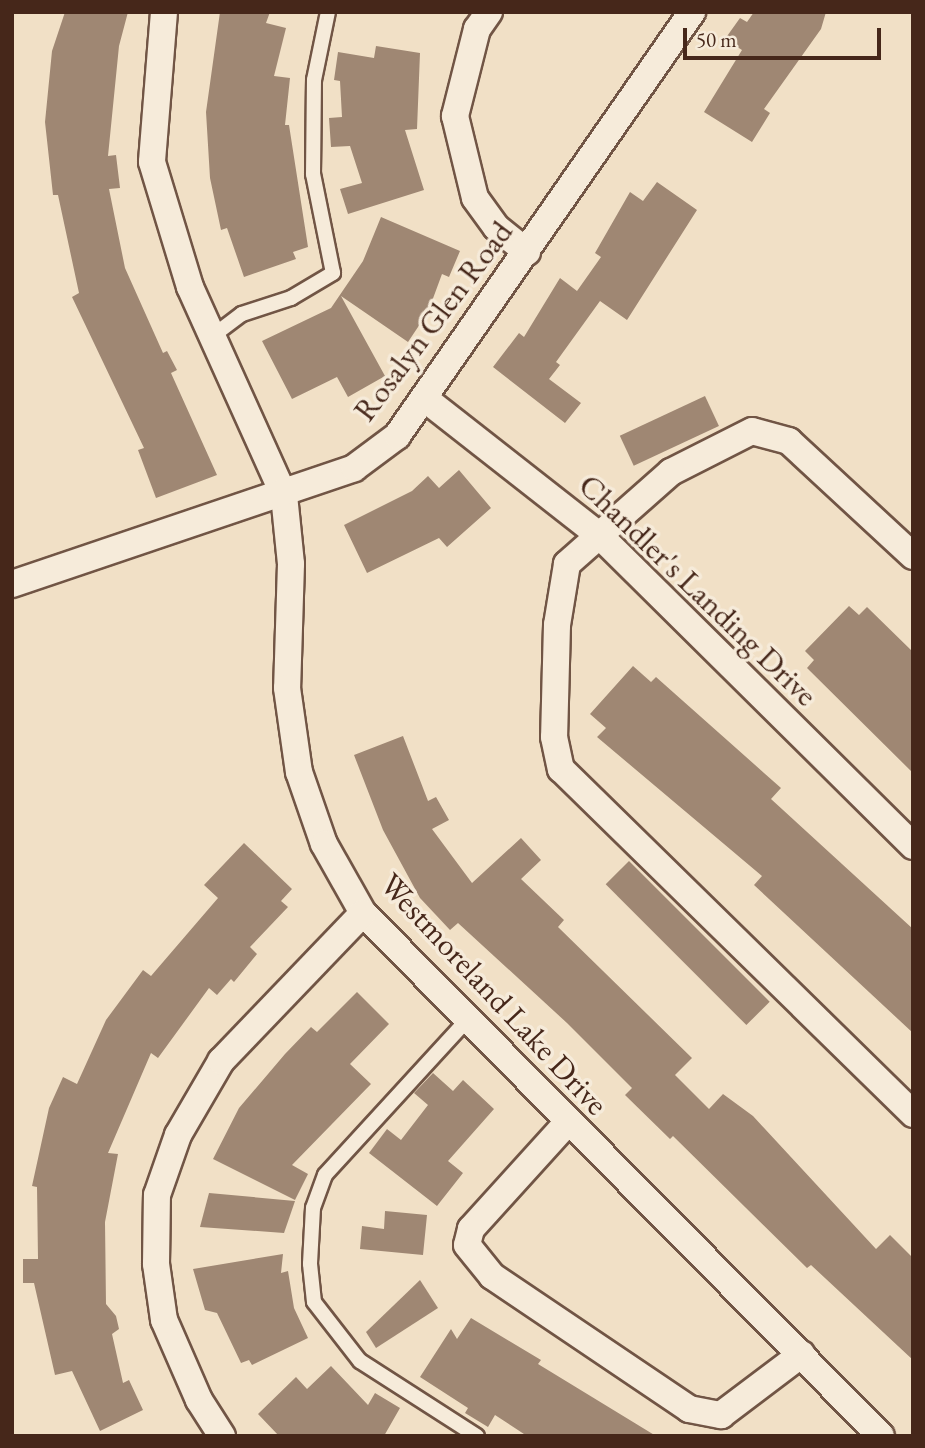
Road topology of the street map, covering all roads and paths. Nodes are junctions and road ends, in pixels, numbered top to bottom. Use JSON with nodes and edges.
{"nodes":[{"id":1,"x":164,"y":12,"type":"edge"},
{"id":2,"x":328,"y":12,"type":"edge"},
{"id":3,"x":489,"y":12,"type":"edge"},
{"id":4,"x":692,"y":12,"type":"edge"},
{"id":5,"x":527,"y":252,"type":"junction"},
{"id":6,"x":214,"y":335,"type":"junction"},
{"id":7,"x":425,"y":398,"type":"junction"},
{"id":8,"x":284,"y":495,"type":"junction"},
{"id":9,"x":599,"y":535,"type":"junction"},
{"id":10,"x":913,"y":556,"type":"edge"},
{"id":11,"x":12,"y":584,"type":"edge"},
{"id":12,"x":913,"y":846,"type":"edge"},
{"id":13,"x":363,"y":913,"type":"junction"},
{"id":14,"x":467,"y":1020,"type":"junction"},
{"id":15,"x":913,"y":1114,"type":"edge"},
{"id":16,"x":567,"y":1123,"type":"junction"},
{"id":17,"x":802,"y":1354,"type":"junction"},
{"id":18,"x":222,"y":1436,"type":"edge"},
{"id":19,"x":477,"y":1436,"type":"edge"},
{"id":20,"x":881,"y":1436,"type":"edge"}],
"edges":[{"from":1,"to":6,"type":"street","name":"Westmoreland Lake Drive"},
{"from":2,"to":6,"type":"lane"},
{"from":3,"to":5,"type":"street"},
{"from":4,"to":5,"type":"street","name":"Rosalyn Glen Road"},
{"from":5,"to":7,"type":"street","name":"Rosalyn Glen Road"},
{"from":6,"to":8,"type":"street","name":"Westmoreland Lake Drive"},
{"from":7,"to":8,"type":"street","name":"Rosalyn Glen Road"},
{"from":7,"to":9,"type":"street","name":"Chandler's Landing Drive"},
{"from":8,"to":11,"type":"street","name":"Rosalyn Glen Road"},
{"from":8,"to":13,"type":"street","name":"Westmoreland Lake Drive"},
{"from":9,"to":10,"type":"street"},
{"from":9,"to":12,"type":"street","name":"Chandler's Landing Drive"},
{"from":9,"to":15,"type":"street"},
{"from":13,"to":14,"type":"street","name":"Westmoreland Lake Drive"},
{"from":13,"to":18,"type":"street"},
{"from":14,"to":16,"type":"street","name":"Westmoreland Lake Drive"},
{"from":14,"to":19,"type":"lane"},
{"from":16,"to":17,"type":"street","name":"Westmoreland Lake Drive"},
{"from":16,"to":17,"type":"street"},
{"from":17,"to":20,"type":"street","name":"Westmoreland Lake Drive"}]}
